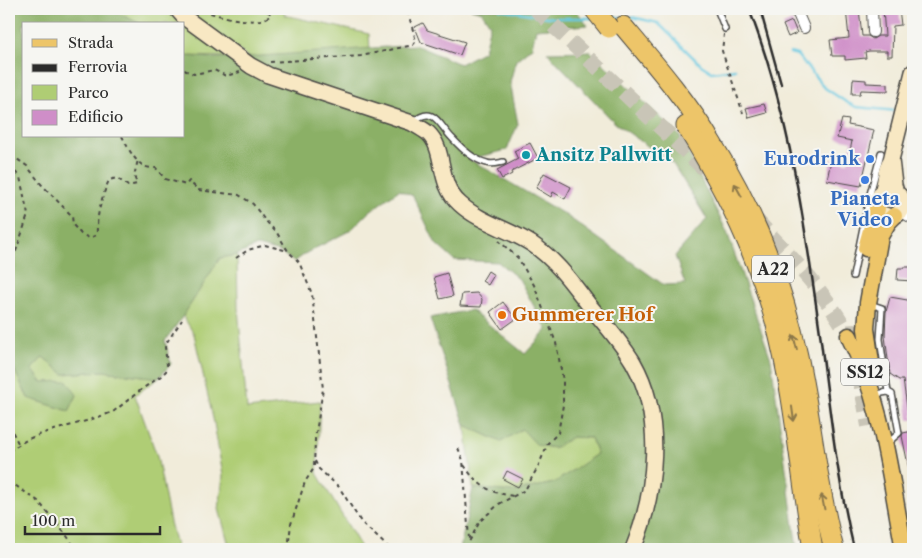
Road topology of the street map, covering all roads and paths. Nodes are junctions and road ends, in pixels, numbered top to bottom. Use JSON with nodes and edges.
{"nodes":[{"id":1,"x":177,"y":9,"type":"edge"},
{"id":2,"x":195,"y":9,"type":"edge"},
{"id":3,"x":258,"y":9,"type":"edge"},
{"id":4,"x":407,"y":9,"type":"edge"},
{"id":5,"x":594,"y":9,"type":"edge"},
{"id":6,"x":717,"y":9,"type":"edge"},
{"id":7,"x":792,"y":9,"type":"edge"},
{"id":8,"x":872,"y":9,"type":"edge"},
{"id":9,"x":617,"y":16,"type":"edge"},
{"id":10,"x":804,"y":28,"type":"dead end"},
{"id":11,"x":725,"y":29,"type":"joint"},
{"id":12,"x":873,"y":32,"type":"dead end"},
{"id":13,"x":250,"y":66,"type":"junction"},
{"id":14,"x":185,"y":70,"type":"edge"},
{"id":15,"x":913,"y":72,"type":"edge"},
{"id":16,"x":743,"y":113,"type":"dead end"},
{"id":17,"x":412,"y":123,"type":"junction"},
{"id":18,"x":123,"y":138,"type":"edge"},
{"id":19,"x":886,"y":157,"type":"junction"},
{"id":20,"x":138,"y":160,"type":"junction"},
{"id":21,"x":503,"y":162,"type":"dead end"},
{"id":22,"x":880,"y":199,"type":"junction"},
{"id":23,"x":903,"y":215,"type":"edge"},
{"id":24,"x":493,"y":225,"type":"junction"},
{"id":25,"x":288,"y":251,"type":"junction"},
{"id":26,"x":9,"y":256,"type":"edge"},
{"id":27,"x":236,"y":258,"type":"dead end"},
{"id":28,"x":853,"y":276,"type":"dead end"},
{"id":29,"x":182,"y":320,"type":"dead end"},
{"id":30,"x":882,"y":393,"type":"junction"},
{"id":31,"x":877,"y":410,"type":"junction"},
{"id":32,"x":9,"y":425,"type":"edge"},
{"id":33,"x":869,"y":426,"type":"tunnel mouth"},
{"id":34,"x":884,"y":442,"type":"junction"},
{"id":35,"x":19,"y":445,"type":"junction"},
{"id":36,"x":458,"y":448,"type":"dead end"},
{"id":37,"x":9,"y":451,"type":"edge"},
{"id":38,"x":314,"y":459,"type":"junction"},
{"id":39,"x":464,"y":465,"type":"junction"},
{"id":40,"x":9,"y":481,"type":"edge"},
{"id":41,"x":512,"y":496,"type":"junction"},
{"id":42,"x":469,"y":542,"type":"junction"},
{"id":43,"x":76,"y":549,"type":"edge"},
{"id":44,"x":288,"y":549,"type":"edge"},
{"id":45,"x":390,"y":549,"type":"edge"},
{"id":46,"x":469,"y":549,"type":"edge"},
{"id":47,"x":633,"y":549,"type":"edge"},
{"id":48,"x":813,"y":549,"type":"edge"},
{"id":49,"x":834,"y":549,"type":"edge"},
{"id":50,"x":893,"y":549,"type":"edge"},
{"id":51,"x":904,"y":549,"type":"edge"}],
"edges":[{"from":1,"to":13,"type":"street"},
{"from":2,"to":3,"type":"path"},
{"from":4,"to":13,"type":"path"},
{"from":5,"to":9,"type":"highway","number":"A22","bridge":true},
{"from":6,"to":11,"type":"lane"},
{"from":7,"to":10,"type":"street"},
{"from":8,"to":12,"type":"street"},
{"from":9,"to":48,"type":"highway","number":"A22","one_way":true},
{"from":49,"to":9,"type":"highway","number":"A22","one_way":true},
{"from":11,"to":16,"type":"path"},
{"from":13,"to":14,"type":"path"},
{"from":13,"to":17,"type":"street"},
{"from":15,"to":19,"type":"street"},
{"from":17,"to":21,"type":"lane"},
{"from":17,"to":24,"type":"street"},
{"from":18,"to":20,"type":"path"},
{"from":19,"to":22,"type":"street"},
{"from":19,"to":22,"type":"lane"},
{"from":20,"to":25,"type":"path"},
{"from":20,"to":26,"type":"path"},
{"from":22,"to":23,"type":"street"},
{"from":22,"to":23,"type":"street"},
{"from":22,"to":28,"type":"lane"},
{"from":22,"to":31,"type":"main road","number":"SS12"},
{"from":23,"to":30,"type":"main road"},
{"from":24,"to":41,"type":"path"},
{"from":24,"to":47,"type":"street"},
{"from":25,"to":27,"type":"path"},
{"from":25,"to":38,"type":"path"},
{"from":29,"to":35,"type":"path"},
{"from":30,"to":31,"type":"main road"},
{"from":30,"to":34,"type":"lane"},
{"from":31,"to":34,"type":"main road","number":"SS12"},
{"from":32,"to":35,"type":"path"},
{"from":33,"to":50,"type":"main road"},
{"from":34,"to":51,"type":"main road","number":"SS12"},
{"from":35,"to":37,"type":"path"},
{"from":36,"to":39,"type":"path"},
{"from":38,"to":44,"type":"path"},
{"from":38,"to":45,"type":"path"},
{"from":39,"to":41,"type":"path"},
{"from":39,"to":42,"type":"path"},
{"from":40,"to":43,"type":"path"},
{"from":41,"to":42,"type":"path"},
{"from":42,"to":46,"type":"path"}]}
